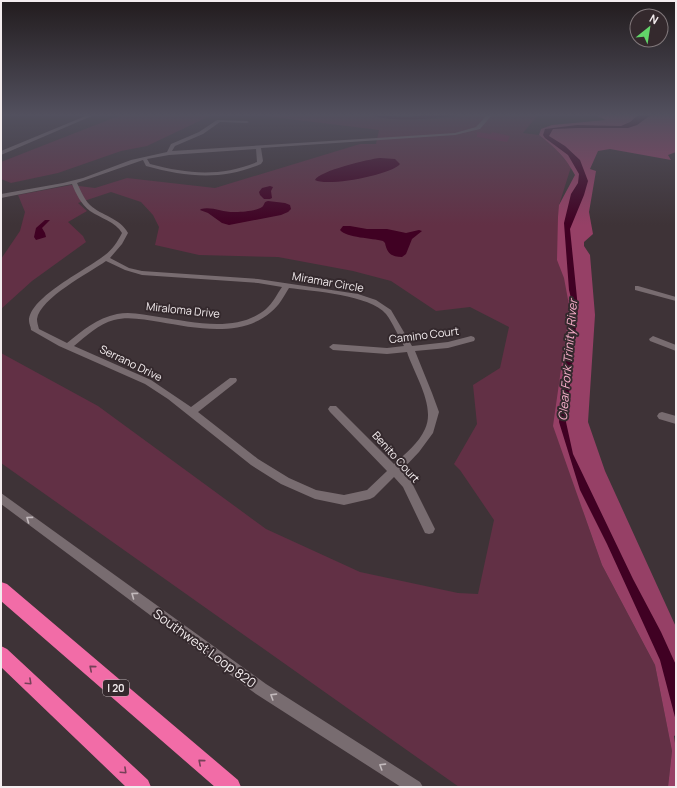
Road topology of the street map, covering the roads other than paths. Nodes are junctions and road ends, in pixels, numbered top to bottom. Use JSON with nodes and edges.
{"nodes":[{"id":1,"x":187,"y":152,"type":"edge"},
{"id":2,"x":259,"y":152,"type":"edge"},
{"id":3,"x":169,"y":153,"type":"joint"},
{"id":4,"x":144,"y":158,"type":"junction"},
{"id":5,"x":74,"y":182,"type":"junction"},
{"id":6,"x":1,"y":196,"type":"edge"},
{"id":7,"x":105,"y":258,"type":"junction"},
{"id":8,"x":287,"y":285,"type":"junction"},
{"id":9,"x":638,"y":288,"type":"dead end"},
{"id":10,"x":676,"y":299,"type":"edge"},
{"id":11,"x":471,"y":339,"type":"dead end"},
{"id":12,"x":653,"y":339,"type":"dead end"},
{"id":13,"x":69,"y":346,"type":"junction"},
{"id":14,"x":333,"y":347,"type":"dead end"},
{"id":15,"x":676,"y":348,"type":"edge"},
{"id":16,"x":410,"y":349,"type":"junction"},
{"id":17,"x":233,"y":380,"type":"dead end"},
{"id":18,"x":333,"y":409,"type":"dead end"},
{"id":19,"x":192,"y":412,"type":"junction"},
{"id":20,"x":662,"y":416,"type":"dead end"},
{"id":21,"x":676,"y":420,"type":"edge"},
{"id":22,"x":394,"y":471,"type":"junction"},
{"id":23,"x":1,"y":498,"type":"edge"},
{"id":24,"x":429,"y":529,"type":"dead end"},
{"id":25,"x":1,"y":590,"type":"edge"},
{"id":26,"x":1,"y":655,"type":"edge"},
{"id":27,"x":141,"y":787,"type":"edge"},
{"id":28,"x":231,"y":787,"type":"edge"},
{"id":29,"x":415,"y":787,"type":"edge"}],
"edges":[{"from":1,"to":3,"type":"street"},
{"from":2,"to":4,"type":"street"},
{"from":3,"to":4,"type":"street"},
{"from":4,"to":5,"type":"street"},
{"from":5,"to":6,"type":"street"},
{"from":5,"to":7,"type":"street","name":"Serrano Drive"},
{"from":7,"to":8,"type":"street","name":"Miramar Circle"},
{"from":7,"to":13,"type":"street","name":"Serrano Drive"},
{"from":8,"to":13,"type":"street","name":"Miraloma Drive"},
{"from":8,"to":16,"type":"street","name":"Miramar Circle"},
{"from":9,"to":10,"type":"street"},
{"from":11,"to":16,"type":"street","name":"Camino Court"},
{"from":12,"to":15,"type":"street"},
{"from":13,"to":19,"type":"street","name":"Serrano Drive"},
{"from":14,"to":16,"type":"street","name":"Camino Court"},
{"from":16,"to":22,"type":"street","name":"Miramar Circle"},
{"from":17,"to":19,"type":"street"},
{"from":18,"to":22,"type":"street","name":"Benito Court"},
{"from":19,"to":22,"type":"street","name":"Serrano Drive"},
{"from":20,"to":21,"type":"street"},
{"from":22,"to":24,"type":"street","name":"Benito Court"},
{"from":29,"to":23,"type":"street","name":"Southwest Loop 820","one_way":true},
{"from":28,"to":25,"type":"highway","number":"I 20","one_way":true},
{"from":26,"to":27,"type":"highway","one_way":true}]}
